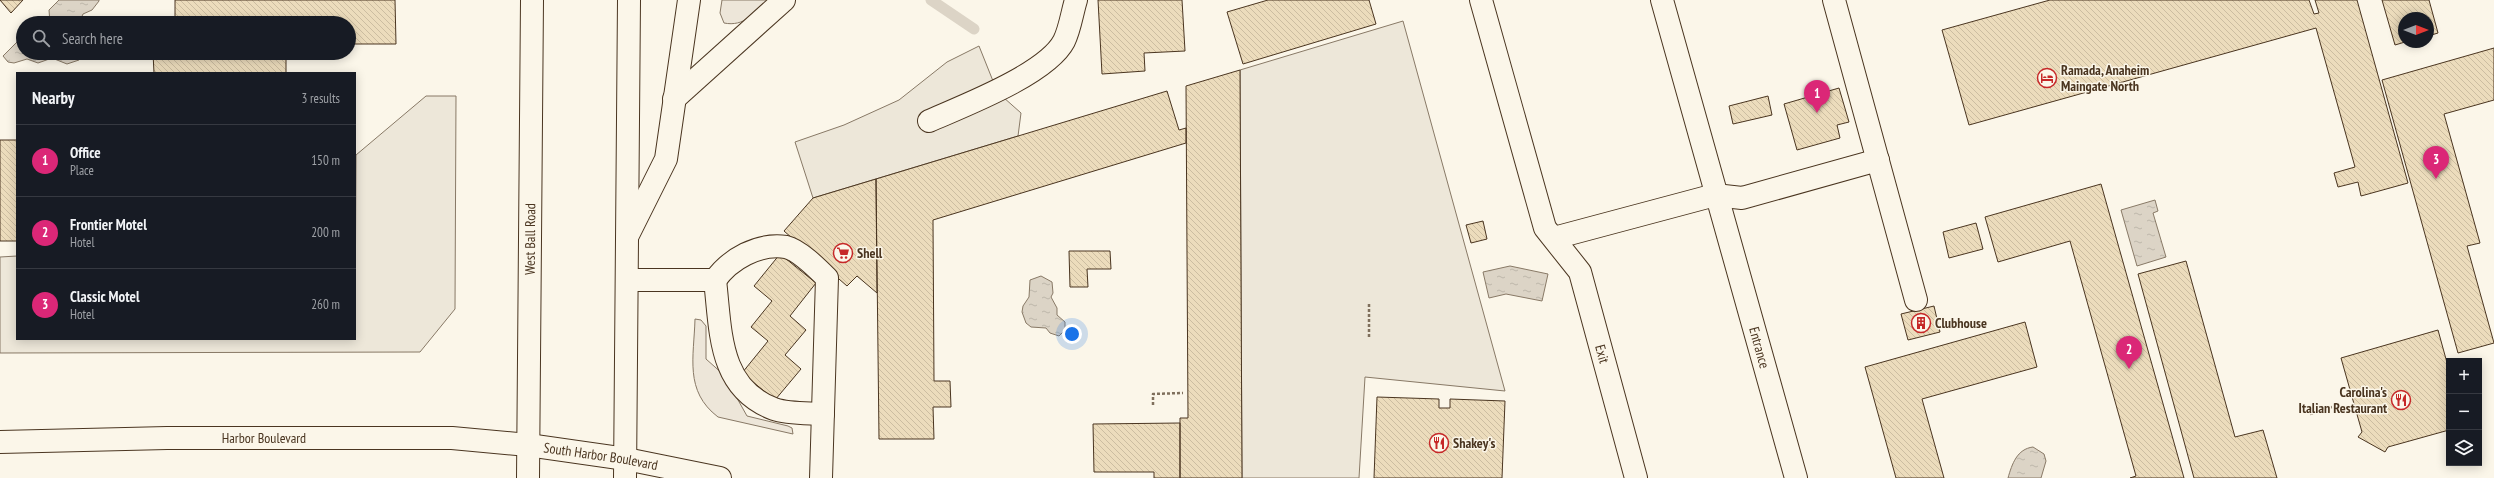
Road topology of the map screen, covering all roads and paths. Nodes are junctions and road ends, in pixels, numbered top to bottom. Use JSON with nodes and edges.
{"nodes":[{"id":1,"x":532,"y":0,"type":"edge"},
{"id":2,"x":629,"y":0,"type":"edge"},
{"id":3,"x":690,"y":0,"type":"edge"},
{"id":4,"x":784,"y":0,"type":"edge"},
{"id":5,"x":1076,"y":0,"type":"edge"},
{"id":6,"x":1481,"y":0,"type":"edge"},
{"id":7,"x":1662,"y":0,"type":"edge"},
{"id":8,"x":1834,"y":0,"type":"edge"},
{"id":9,"x":674,"y":99,"type":"junction"},
{"id":10,"x":928,"y":120,"type":"dead end"},
{"id":11,"x":1878,"y":160,"type":"junction"},
{"id":12,"x":1715,"y":195,"type":"junction"},
{"id":13,"x":628,"y":235,"type":"junction"},
{"id":14,"x":1554,"y":238,"type":"junction"},
{"id":15,"x":628,"y":280,"type":"junction"},
{"id":16,"x":715,"y":280,"type":"junction"},
{"id":17,"x":1916,"y":300,"type":"dead end"},
{"id":18,"x":1369,"y":304,"type":"dead end"},
{"id":19,"x":1368,"y":337,"type":"dead end"},
{"id":20,"x":1183,"y":393,"type":"dead end"},
{"id":21,"x":1153,"y":405,"type":"dead end"},
{"id":22,"x":2338,"y":405,"type":"dead end"},
{"id":23,"x":823,"y":414,"type":"junction"},
{"id":24,"x":2310,"y":414,"type":"dead end"},
{"id":25,"x":0,"y":442,"type":"edge"},
{"id":26,"x":528,"y":445,"type":"junction"},
{"id":27,"x":626,"y":469,"type":"edge"},
{"id":28,"x":528,"y":478,"type":"edge"},
{"id":29,"x":720,"y":478,"type":"edge"},
{"id":30,"x":821,"y":478,"type":"edge"},
{"id":31,"x":1636,"y":478,"type":"edge"},
{"id":32,"x":1796,"y":478,"type":"edge"}],
"edges":[{"from":1,"to":26,"type":"main road","name":"West Ball Road"},
{"from":2,"to":13,"type":"main road"},
{"from":3,"to":9,"type":"main road"},
{"from":4,"to":9,"type":"main road"},
{"from":5,"to":10,"type":"main road"},
{"from":6,"to":14,"type":"main road","name":"Exit"},
{"from":7,"to":12,"type":"main road","name":"Entrance"},
{"from":8,"to":11,"type":"main road"},
{"from":9,"to":13,"type":"main road"},
{"from":11,"to":12,"type":"main road"},
{"from":11,"to":17,"type":"main road"},
{"from":12,"to":14,"type":"main road"},
{"from":12,"to":32,"type":"main road","name":"Entrance"},
{"from":13,"to":15,"type":"main road"},
{"from":14,"to":31,"type":"main road","name":"Exit"},
{"from":15,"to":16,"type":"main road"},
{"from":15,"to":27,"type":"main road"},
{"from":16,"to":23,"type":"main road"},
{"from":16,"to":23,"type":"main road"},
{"from":18,"to":19,"type":"path"},
{"from":20,"to":21,"type":"path"},
{"from":22,"to":24,"type":"path"},
{"from":23,"to":30,"type":"main road"},
{"from":25,"to":26,"type":"main road","name":"Harbor Boulevard"},
{"from":26,"to":27,"type":"main road","name":"South Harbor Boulevard"},
{"from":26,"to":28,"type":"main road","name":"West Ball Road"},
{"from":27,"to":29,"type":"main road","name":"South Harbor Boulevard"}]}
